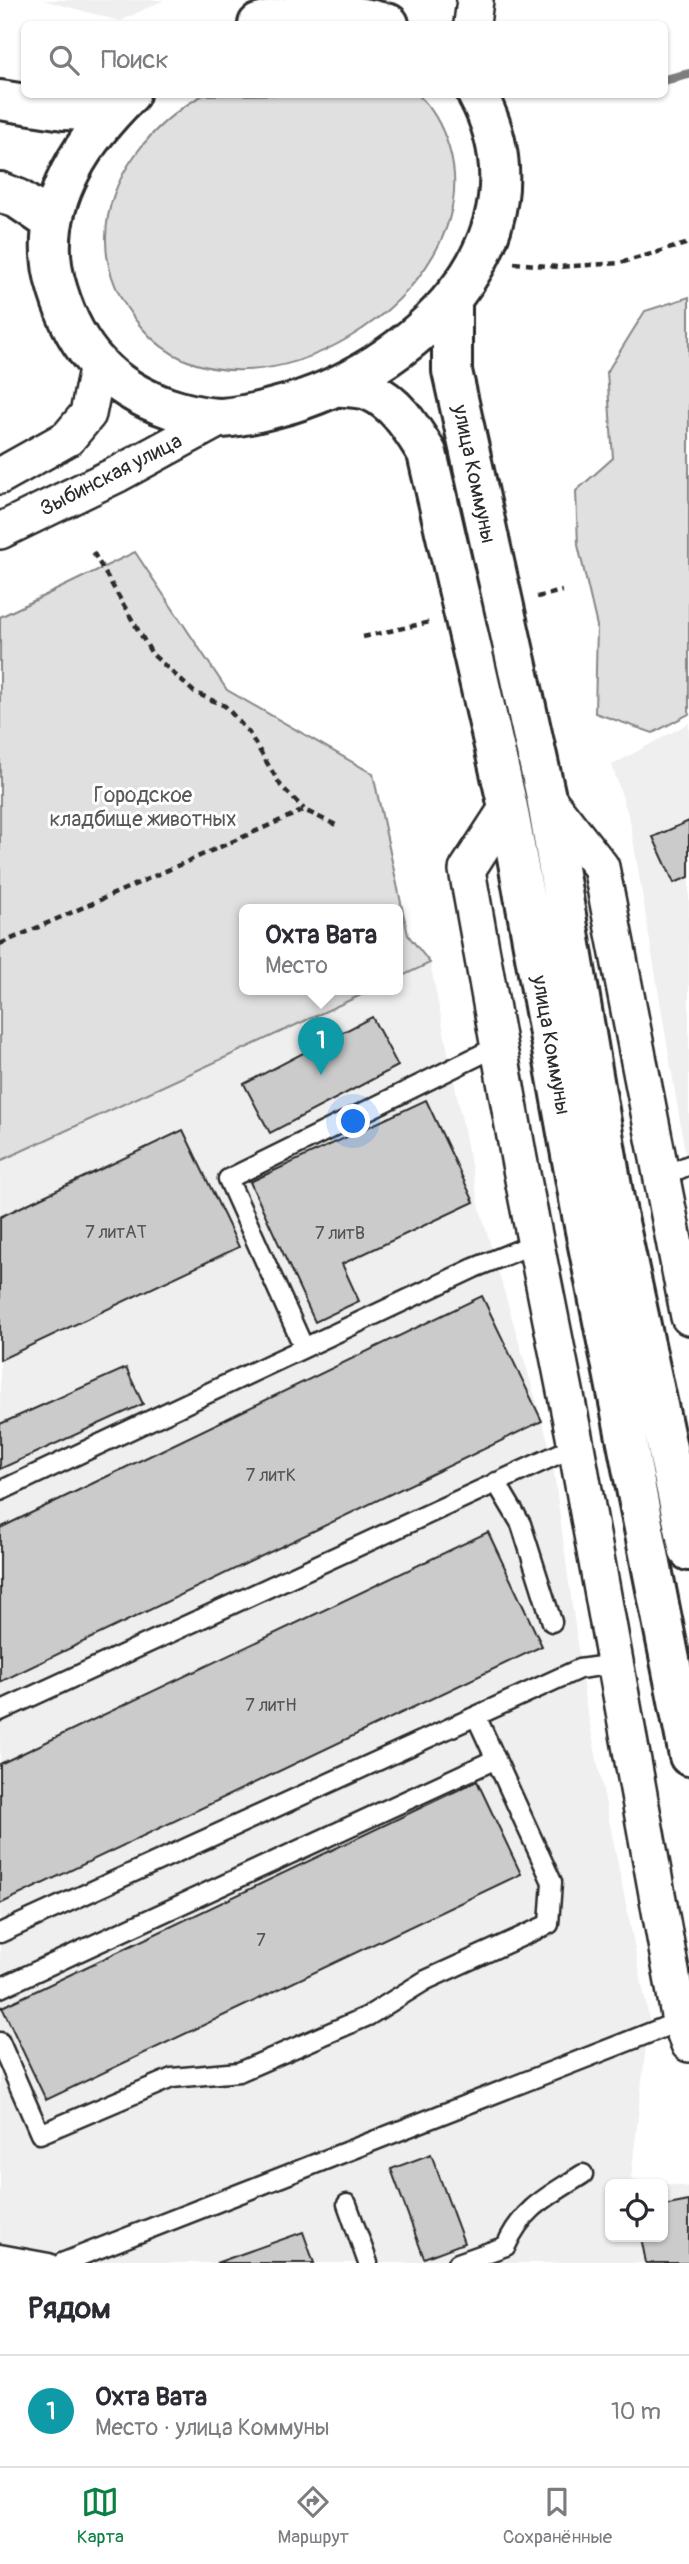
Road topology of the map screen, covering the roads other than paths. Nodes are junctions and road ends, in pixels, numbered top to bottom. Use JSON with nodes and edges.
{"nodes":[{"id":1,"x":475,"y":0,"type":"edge"},
{"id":2,"x":382,"y":14,"type":"edge"},
{"id":3,"x":267,"y":21,"type":"edge"},
{"id":4,"x":472,"y":21,"type":"edge"},
{"id":5,"x":479,"y":98,"type":"edge"},
{"id":6,"x":0,"y":100,"type":"edge"},
{"id":7,"x":121,"y":104,"type":"edge"},
{"id":8,"x":0,"y":192,"type":"edge"},
{"id":9,"x":52,"y":222,"type":"junction"},
{"id":10,"x":452,"y":300,"type":"junction"},
{"id":11,"x":98,"y":364,"type":"junction"},
{"id":12,"x":336,"y":386,"type":"junction"},
{"id":13,"x":221,"y":418,"type":"junction"},
{"id":14,"x":0,"y":476,"type":"edge"},
{"id":15,"x":0,"y":531,"type":"edge"},
{"id":16,"x":546,"y":797,"type":"junction"},
{"id":17,"x":508,"y":807,"type":"junction"},
{"id":18,"x":498,"y":1046,"type":"junction"},
{"id":19,"x":675,"y":1171,"type":"edge"},
{"id":20,"x":536,"y":1243,"type":"junction"},
{"id":21,"x":689,"y":1317,"type":"edge"},
{"id":22,"x":304,"y":1348,"type":"junction"},
{"id":23,"x":576,"y":1446,"type":"junction"},
{"id":24,"x":496,"y":1482,"type":"junction"},
{"id":25,"x":0,"y":1490,"type":"edge"},
{"id":26,"x":689,"y":1551,"type":"edge"},
{"id":27,"x":552,"y":1622,"type":"dead end"},
{"id":28,"x":615,"y":1664,"type":"junction"},
{"id":29,"x":0,"y":1711,"type":"edge"},
{"id":30,"x":476,"y":1716,"type":"junction"},
{"id":31,"x":689,"y":1756,"type":"edge"},
{"id":32,"x":496,"y":1759,"type":"junction"},
{"id":33,"x":0,"y":1933,"type":"edge"},
{"id":34,"x":0,"y":1988,"type":"edge"},
{"id":35,"x":685,"y":2032,"type":"edge"},
{"id":36,"x":0,"y":2042,"type":"edge"},
{"id":37,"x":583,"y":2174,"type":"dead end"},
{"id":38,"x":347,"y":2204,"type":"dead end"},
{"id":39,"x":0,"y":2254,"type":"edge"},
{"id":40,"x":49,"y":2263,"type":"edge"},
{"id":41,"x":62,"y":2263,"type":"edge"},
{"id":42,"x":368,"y":2263,"type":"edge"},
{"id":43,"x":458,"y":2263,"type":"edge"}],
"edges":[{"from":1,"to":4,"type":"street"},
{"from":2,"to":3,"type":"street"},
{"from":5,"to":10,"type":"street"},
{"from":6,"to":7,"type":"street"},
{"from":7,"to":9,"type":"street"},
{"from":8,"to":9,"type":"street"},
{"from":9,"to":11,"type":"street"},
{"from":10,"to":12,"type":"street"},
{"from":10,"to":16,"type":"street","name":"улица Коммуны"},
{"from":11,"to":13,"type":"street"},
{"from":11,"to":14,"type":"street"},
{"from":12,"to":13,"type":"street"},
{"from":12,"to":17,"type":"street","name":"улица Коммуны"},
{"from":13,"to":15,"type":"street","name":"Зыбинская улица"},
{"from":16,"to":19,"type":"street"},
{"from":16,"to":26,"type":"street","name":"улица Коммуны"},
{"from":17,"to":18,"type":"street"},
{"from":17,"to":31,"type":"street","name":"улица Коммуны"},
{"from":18,"to":20,"type":"street"},
{"from":18,"to":22,"type":"lane"},
{"from":19,"to":21,"type":"street"},
{"from":20,"to":22,"type":"lane"},
{"from":20,"to":23,"type":"street"},
{"from":22,"to":25,"type":"lane"},
{"from":23,"to":24,"type":"lane"},
{"from":23,"to":28,"type":"street"},
{"from":24,"to":27,"type":"lane"},
{"from":24,"to":29,"type":"lane"},
{"from":28,"to":30,"type":"lane"},
{"from":28,"to":35,"type":"street"},
{"from":30,"to":32,"type":"lane"},
{"from":30,"to":33,"type":"lane"},
{"from":32,"to":34,"type":"lane"},
{"from":32,"to":36,"type":"lane"},
{"from":35,"to":41,"type":"lane"},
{"from":37,"to":43,"type":"lane"},
{"from":38,"to":42,"type":"lane"},
{"from":39,"to":40,"type":"lane"}]}
